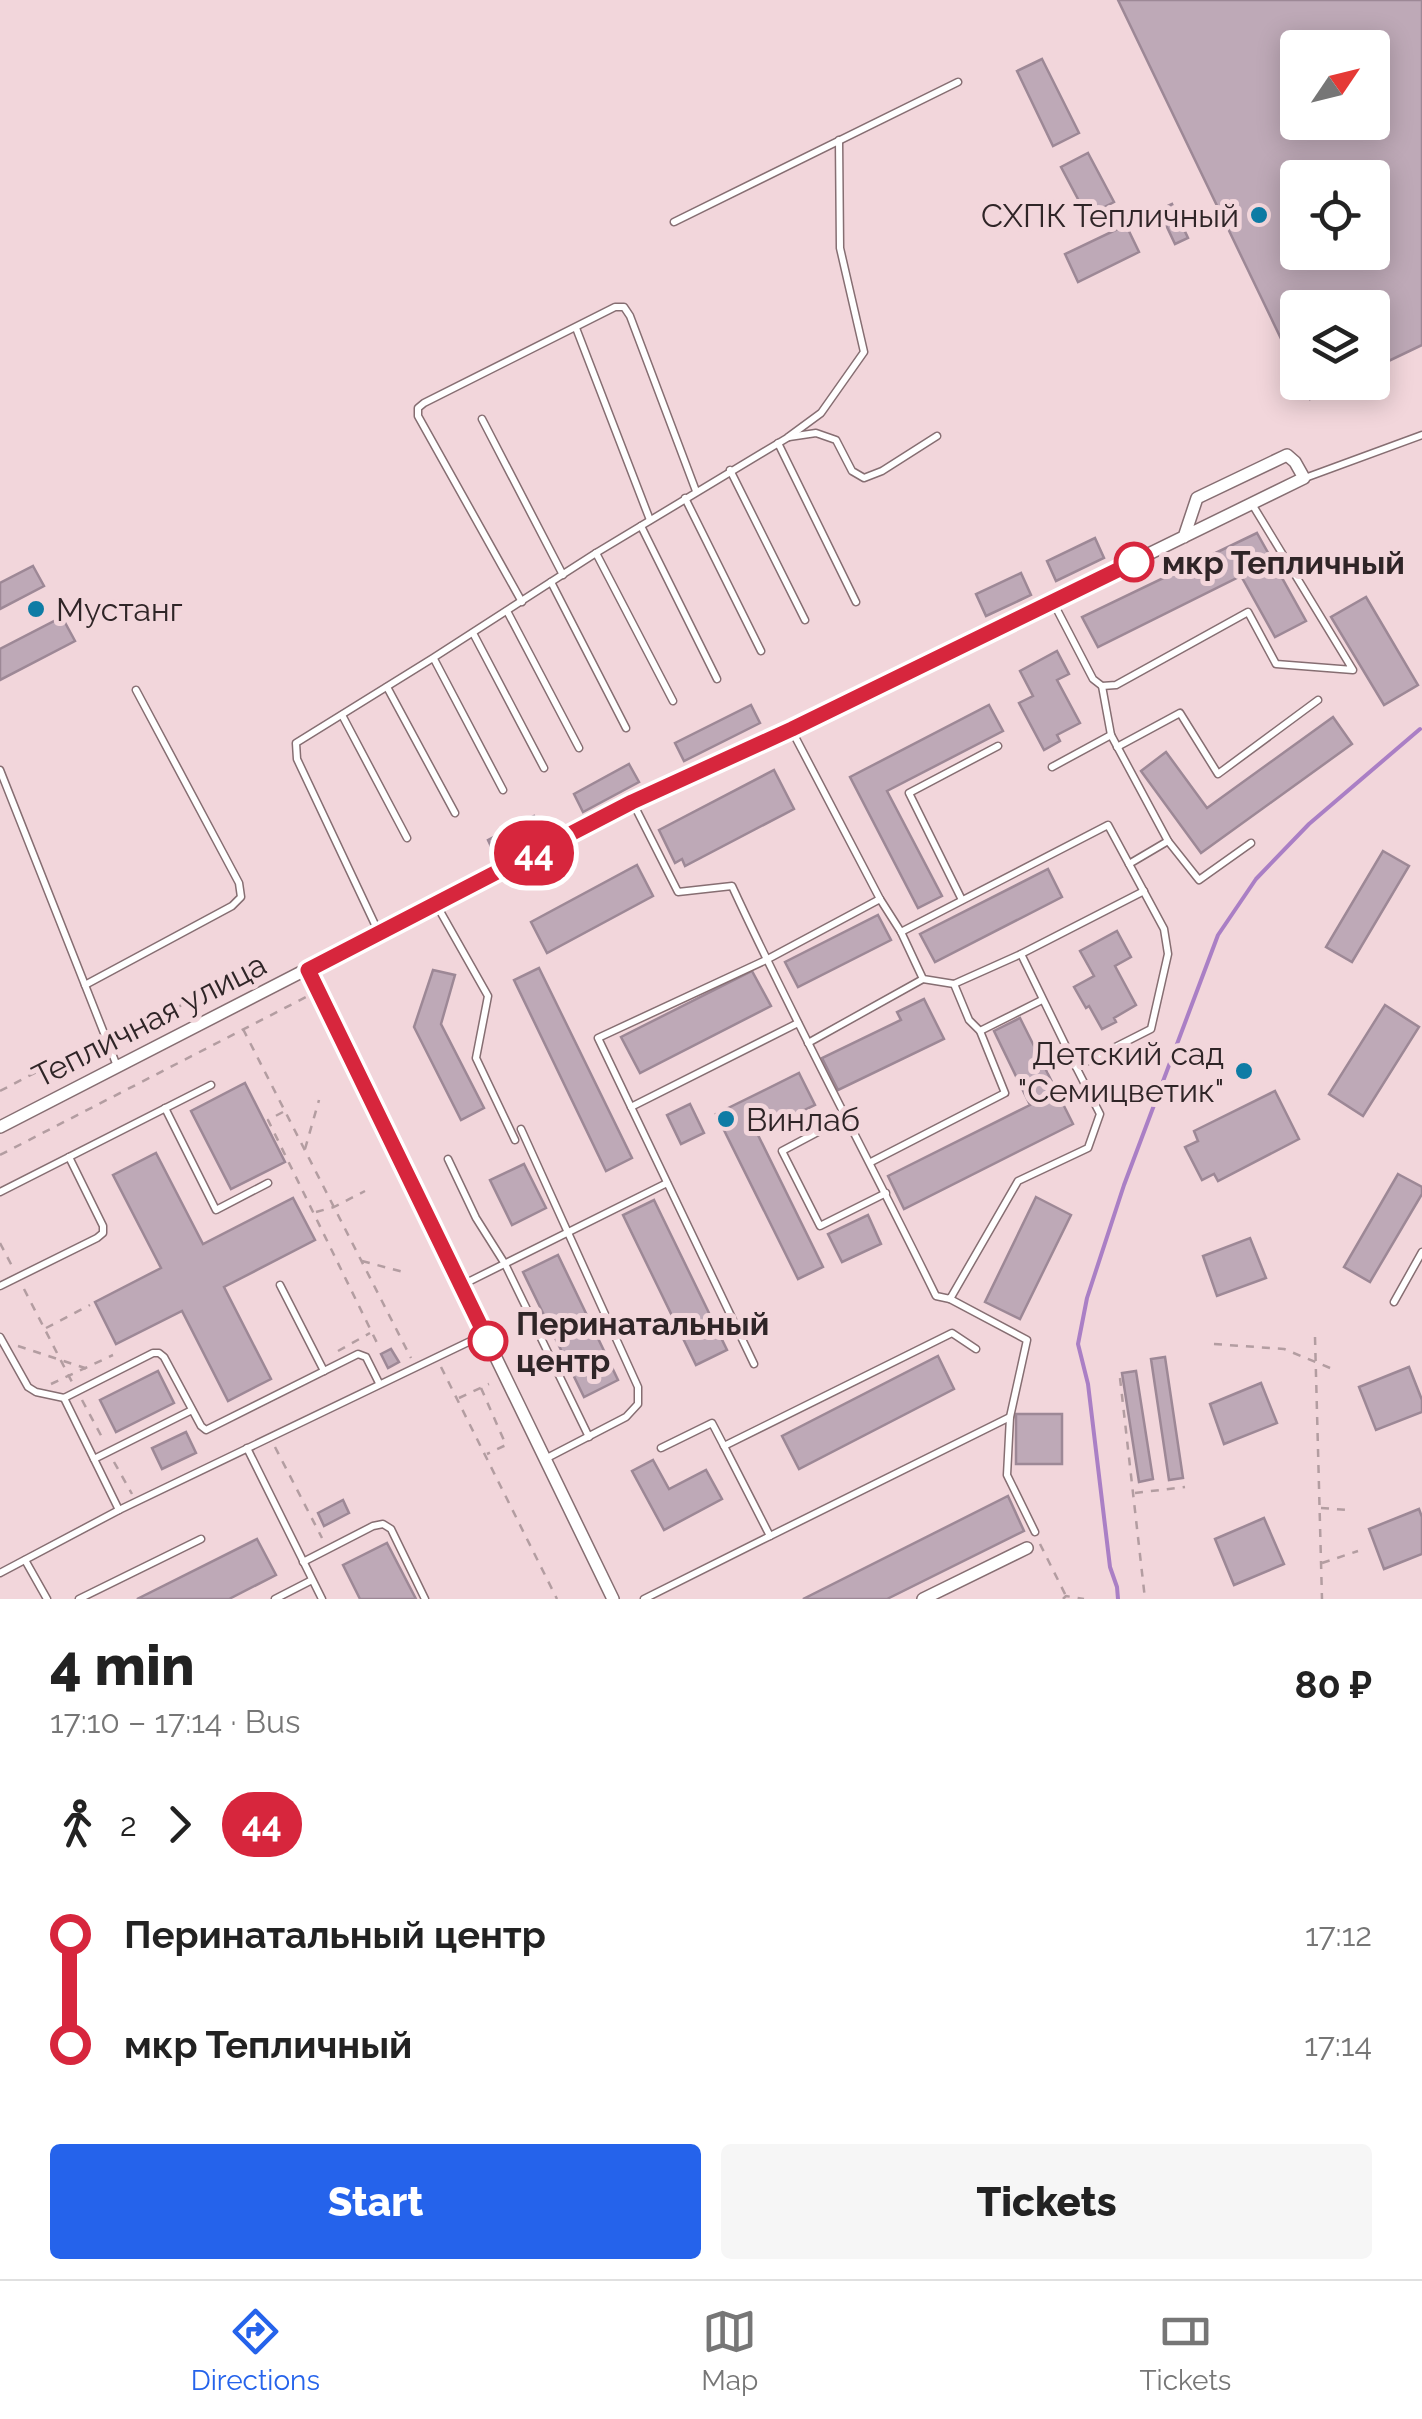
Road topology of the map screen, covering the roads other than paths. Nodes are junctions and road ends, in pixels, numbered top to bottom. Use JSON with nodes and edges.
{"nodes":[{"id":1,"x":958,"y":82,"type":"dead end"},
{"id":2,"x":839,"y":140,"type":"junction"},
{"id":3,"x":674,"y":222,"type":"dead end"},
{"id":4,"x":576,"y":328,"type":"junction"},
{"id":5,"x":482,"y":419,"type":"dead end"},
{"id":6,"x":1422,"y":435,"type":"edge"},
{"id":7,"x":936,"y":436,"type":"dead end"},
{"id":8,"x":788,"y":438,"type":"junction"},
{"id":9,"x":778,"y":443,"type":"junction"},
{"id":10,"x":730,"y":470,"type":"junction"},
{"id":11,"x":1304,"y":478,"type":"junction"},
{"id":12,"x":696,"y":491,"type":"junction"},
{"id":13,"x":685,"y":498,"type":"junction"},
{"id":14,"x":1252,"y":504,"type":"junction"},
{"id":15,"x":650,"y":520,"type":"junction"},
{"id":16,"x":642,"y":526,"type":"junction"},
{"id":17,"x":1184,"y":537,"type":"junction"},
{"id":18,"x":596,"y":553,"type":"junction"},
{"id":19,"x":563,"y":575,"type":"junction"},
{"id":20,"x":550,"y":582,"type":"junction"},
{"id":21,"x":522,"y":602,"type":"junction"},
{"id":22,"x":856,"y":602,"type":"dead end"},
{"id":23,"x":1054,"y":602,"type":"junction"},
{"id":24,"x":508,"y":611,"type":"junction"},
{"id":25,"x":806,"y":620,"type":"dead end"},
{"id":26,"x":472,"y":633,"type":"junction"},
{"id":27,"x":761,"y":651,"type":"dead end"},
{"id":28,"x":433,"y":658,"type":"junction"},
{"id":29,"x":717,"y":680,"type":"dead end"},
{"id":30,"x":1102,"y":686,"type":"junction"},
{"id":31,"x":387,"y":687,"type":"junction"},
{"id":32,"x":136,"y":690,"type":"dead end"},
{"id":33,"x":1318,"y":700,"type":"dead end"},
{"id":34,"x":673,"y":701,"type":"dead end"},
{"id":35,"x":342,"y":715,"type":"junction"},
{"id":36,"x":626,"y":728,"type":"dead end"},
{"id":37,"x":792,"y":729,"type":"junction"},
{"id":38,"x":1111,"y":735,"type":"junction"},
{"id":39,"x":998,"y":746,"type":"dead end"},
{"id":40,"x":1117,"y":747,"type":"junction"},
{"id":41,"x":580,"y":748,"type":"dead end"},
{"id":42,"x":1052,"y":767,"type":"dead end"},
{"id":43,"x":544,"y":768,"type":"dead end"},
{"id":44,"x":0,"y":770,"type":"edge"},
{"id":45,"x":503,"y":790,"type":"dead end"},
{"id":46,"x":632,"y":802,"type":"junction"},
{"id":47,"x":454,"y":813,"type":"dead end"},
{"id":48,"x":406,"y":838,"type":"dead end"},
{"id":49,"x":1168,"y":840,"type":"junction"},
{"id":50,"x":1250,"y":843,"type":"dead end"},
{"id":51,"x":1130,"y":864,"type":"junction"},
{"id":52,"x":1144,"y":891,"type":"junction"},
{"id":53,"x":880,"y":899,"type":"junction"},
{"id":54,"x":962,"y":900,"type":"junction"},
{"id":55,"x":436,"y":904,"type":"junction"},
{"id":56,"x":901,"y":932,"type":"junction"},
{"id":57,"x":379,"y":934,"type":"junction"},
{"id":58,"x":1021,"y":954,"type":"junction"},
{"id":59,"x":766,"y":960,"type":"junction"},
{"id":60,"x":308,"y":970,"type":"junction"},
{"id":61,"x":923,"y":979,"type":"junction"},
{"id":62,"x":954,"y":984,"type":"junction"},
{"id":63,"x":84,"y":985,"type":"junction"},
{"id":64,"x":1042,"y":1000,"type":"junction"},
{"id":65,"x":798,"y":1023,"type":"junction"},
{"id":66,"x":980,"y":1030,"type":"junction"},
{"id":67,"x":808,"y":1043,"type":"junction"},
{"id":68,"x":1076,"y":1067,"type":"junction"},
{"id":69,"x":118,"y":1068,"type":"junction"},
{"id":70,"x":211,"y":1085,"type":"dead end"},
{"id":71,"x":631,"y":1107,"type":"junction"},
{"id":72,"x":165,"y":1108,"type":"junction"},
{"id":73,"x":846,"y":1117,"type":"junction"},
{"id":74,"x":0,"y":1127,"type":"edge"},
{"id":75,"x":522,"y":1128,"type":"dead end"},
{"id":76,"x":515,"y":1140,"type":"dead end"},
{"id":77,"x":69,"y":1157,"type":"junction"},
{"id":78,"x":448,"y":1159,"type":"dead end"},
{"id":79,"x":871,"y":1162,"type":"junction"},
{"id":80,"x":268,"y":1183,"type":"dead end"},
{"id":81,"x":667,"y":1183,"type":"junction"},
{"id":82,"x":0,"y":1192,"type":"edge"},
{"id":83,"x":886,"y":1193,"type":"junction"},
{"id":84,"x":570,"y":1232,"type":"junction"},
{"id":85,"x":1422,"y":1252,"type":"edge"},
{"id":86,"x":506,"y":1264,"type":"junction"},
{"id":87,"x":280,"y":1285,"type":"dead end"},
{"id":88,"x":461,"y":1285,"type":"junction"},
{"id":89,"x":0,"y":1286,"type":"edge"},
{"id":90,"x":950,"y":1298,"type":"junction"},
{"id":91,"x":1394,"y":1302,"type":"dead end"},
{"id":92,"x":484,"y":1334,"type":"junction"},
{"id":93,"x":1,"y":1339,"type":"edge"},
{"id":94,"x":976,"y":1348,"type":"dead end"},
{"id":95,"x":754,"y":1364,"type":"dead end"},
{"id":96,"x":324,"y":1372,"type":"junction"},
{"id":97,"x":379,"y":1382,"type":"junction"},
{"id":98,"x":64,"y":1398,"type":"junction"},
{"id":99,"x":192,"y":1410,"type":"junction"},
{"id":100,"x":1010,"y":1417,"type":"junction"},
{"id":101,"x":589,"y":1438,"type":"junction"},
{"id":102,"x":724,"y":1446,"type":"junction"},
{"id":103,"x":247,"y":1448,"type":"junction"},
{"id":104,"x":661,"y":1448,"type":"dead end"},
{"id":105,"x":546,"y":1458,"type":"junction"},
{"id":106,"x":94,"y":1460,"type":"junction"},
{"id":107,"x":118,"y":1510,"type":"junction"},
{"id":108,"x":1035,"y":1532,"type":"road end"},
{"id":109,"x":770,"y":1536,"type":"junction"},
{"id":110,"x":201,"y":1538,"type":"dead end"},
{"id":111,"x":1027,"y":1548,"type":"dead end"},
{"id":112,"x":26,"y":1560,"type":"junction"},
{"id":113,"x":303,"y":1562,"type":"junction"},
{"id":114,"x":0,"y":1573,"type":"edge"},
{"id":115,"x":312,"y":1580,"type":"junction"},
{"id":116,"x":47,"y":1599,"type":"edge"},
{"id":117,"x":79,"y":1599,"type":"edge"},
{"id":118,"x":275,"y":1599,"type":"edge"},
{"id":119,"x":322,"y":1599,"type":"edge"},
{"id":120,"x":425,"y":1599,"type":"edge"},
{"id":121,"x":614,"y":1599,"type":"edge"},
{"id":122,"x":644,"y":1599,"type":"edge"},
{"id":123,"x":923,"y":1599,"type":"edge"}],
"edges":[{"from":1,"to":2,"type":"lane"},
{"from":2,"to":3,"type":"lane"},
{"from":2,"to":8,"type":"lane"},
{"from":4,"to":12,"type":"lane"},
{"from":4,"to":15,"type":"lane"},
{"from":4,"to":21,"type":"lane"},
{"from":5,"to":19,"type":"lane"},
{"from":6,"to":11,"type":"lane"},
{"from":7,"to":8,"type":"lane"},
{"from":8,"to":9,"type":"lane"},
{"from":9,"to":10,"type":"lane"},
{"from":9,"to":22,"type":"lane"},
{"from":10,"to":12,"type":"lane"},
{"from":10,"to":25,"type":"lane"},
{"from":11,"to":14,"type":"street","name":"Тепличная улица"},
{"from":11,"to":17,"type":"street"},
{"from":12,"to":13,"type":"lane"},
{"from":13,"to":15,"type":"lane"},
{"from":13,"to":27,"type":"lane"},
{"from":14,"to":17,"type":"street","name":"Тепличная улица"},
{"from":14,"to":30,"type":"lane"},
{"from":15,"to":16,"type":"lane"},
{"from":16,"to":18,"type":"lane"},
{"from":16,"to":29,"type":"lane"},
{"from":17,"to":23,"type":"street","name":"Тепличная улица"},
{"from":18,"to":19,"type":"lane"},
{"from":18,"to":34,"type":"lane"},
{"from":19,"to":20,"type":"lane"},
{"from":20,"to":21,"type":"lane"},
{"from":20,"to":36,"type":"lane"},
{"from":21,"to":24,"type":"lane"},
{"from":23,"to":30,"type":"lane"},
{"from":23,"to":37,"type":"street","name":"Тепличная улица"},
{"from":24,"to":26,"type":"lane"},
{"from":24,"to":41,"type":"lane"},
{"from":26,"to":28,"type":"lane"},
{"from":26,"to":43,"type":"lane"},
{"from":28,"to":31,"type":"lane"},
{"from":28,"to":45,"type":"lane"},
{"from":30,"to":38,"type":"lane"},
{"from":31,"to":35,"type":"lane"},
{"from":31,"to":47,"type":"lane"},
{"from":32,"to":63,"type":"lane"},
{"from":33,"to":40,"type":"lane"},
{"from":35,"to":48,"type":"lane"},
{"from":35,"to":57,"type":"lane"},
{"from":37,"to":46,"type":"street","name":"Тепличная улица"},
{"from":37,"to":53,"type":"lane"},
{"from":38,"to":40,"type":"lane"},
{"from":38,"to":42,"type":"lane"},
{"from":39,"to":54,"type":"lane"},
{"from":40,"to":49,"type":"lane"},
{"from":44,"to":63,"type":"lane"},
{"from":46,"to":55,"type":"street","name":"Тепличная улица"},
{"from":46,"to":59,"type":"lane"},
{"from":49,"to":50,"type":"lane"},
{"from":49,"to":51,"type":"lane"},
{"from":51,"to":52,"type":"lane"},
{"from":51,"to":54,"type":"lane"},
{"from":52,"to":58,"type":"lane"},
{"from":52,"to":68,"type":"lane"},
{"from":53,"to":56,"type":"lane"},
{"from":53,"to":59,"type":"lane"},
{"from":54,"to":56,"type":"lane"},
{"from":55,"to":57,"type":"street","name":"Тепличная улица"},
{"from":55,"to":76,"type":"lane"},
{"from":56,"to":61,"type":"lane"},
{"from":57,"to":60,"type":"street","name":"Тепличная улица"},
{"from":58,"to":62,"type":"lane"},
{"from":58,"to":64,"type":"lane"},
{"from":59,"to":65,"type":"lane"},
{"from":59,"to":71,"type":"lane"},
{"from":60,"to":69,"type":"street","name":"Тепличная улица"},
{"from":60,"to":88,"type":"street"},
{"from":61,"to":62,"type":"lane"},
{"from":61,"to":67,"type":"lane"},
{"from":62,"to":66,"type":"lane"},
{"from":63,"to":69,"type":"lane"},
{"from":64,"to":66,"type":"lane"},
{"from":64,"to":68,"type":"lane"},
{"from":65,"to":67,"type":"lane"},
{"from":65,"to":71,"type":"lane"},
{"from":66,"to":79,"type":"lane"},
{"from":67,"to":73,"type":"lane"},
{"from":68,"to":90,"type":"lane"},
{"from":69,"to":74,"type":"street","name":"Тепличная улица"},
{"from":70,"to":72,"type":"lane"},
{"from":71,"to":81,"type":"lane"},
{"from":72,"to":77,"type":"lane"},
{"from":72,"to":80,"type":"lane"},
{"from":73,"to":79,"type":"lane"},
{"from":73,"to":83,"type":"lane"},
{"from":75,"to":84,"type":"lane"},
{"from":77,"to":82,"type":"lane"},
{"from":77,"to":89,"type":"lane"},
{"from":78,"to":86,"type":"lane"},
{"from":79,"to":83,"type":"lane"},
{"from":81,"to":84,"type":"lane"},
{"from":81,"to":95,"type":"lane"},
{"from":83,"to":90,"type":"lane"},
{"from":84,"to":86,"type":"lane"},
{"from":84,"to":101,"type":"lane"},
{"from":85,"to":91,"type":"lane"},
{"from":86,"to":88,"type":"lane"},
{"from":86,"to":101,"type":"lane"},
{"from":87,"to":96,"type":"lane"},
{"from":88,"to":92,"type":"street"},
{"from":90,"to":100,"type":"lane"},
{"from":92,"to":97,"type":"lane"},
{"from":92,"to":105,"type":"street"},
{"from":93,"to":98,"type":"lane"},
{"from":94,"to":102,"type":"lane"},
{"from":96,"to":97,"type":"lane"},
{"from":96,"to":99,"type":"lane"},
{"from":97,"to":103,"type":"lane"},
{"from":98,"to":99,"type":"lane"},
{"from":98,"to":106,"type":"lane"},
{"from":99,"to":106,"type":"lane"},
{"from":100,"to":108,"type":"lane"},
{"from":100,"to":109,"type":"lane"},
{"from":101,"to":105,"type":"lane"},
{"from":102,"to":104,"type":"lane"},
{"from":102,"to":109,"type":"lane"},
{"from":103,"to":107,"type":"lane"},
{"from":103,"to":113,"type":"lane"},
{"from":105,"to":121,"type":"street"},
{"from":106,"to":107,"type":"lane"},
{"from":107,"to":112,"type":"lane"},
{"from":109,"to":122,"type":"lane"},
{"from":110,"to":117,"type":"lane"},
{"from":111,"to":123,"type":"street"},
{"from":112,"to":114,"type":"lane"},
{"from":112,"to":116,"type":"lane"},
{"from":113,"to":115,"type":"lane"},
{"from":113,"to":120,"type":"lane"},
{"from":115,"to":118,"type":"lane"},
{"from":115,"to":119,"type":"lane"}]}
